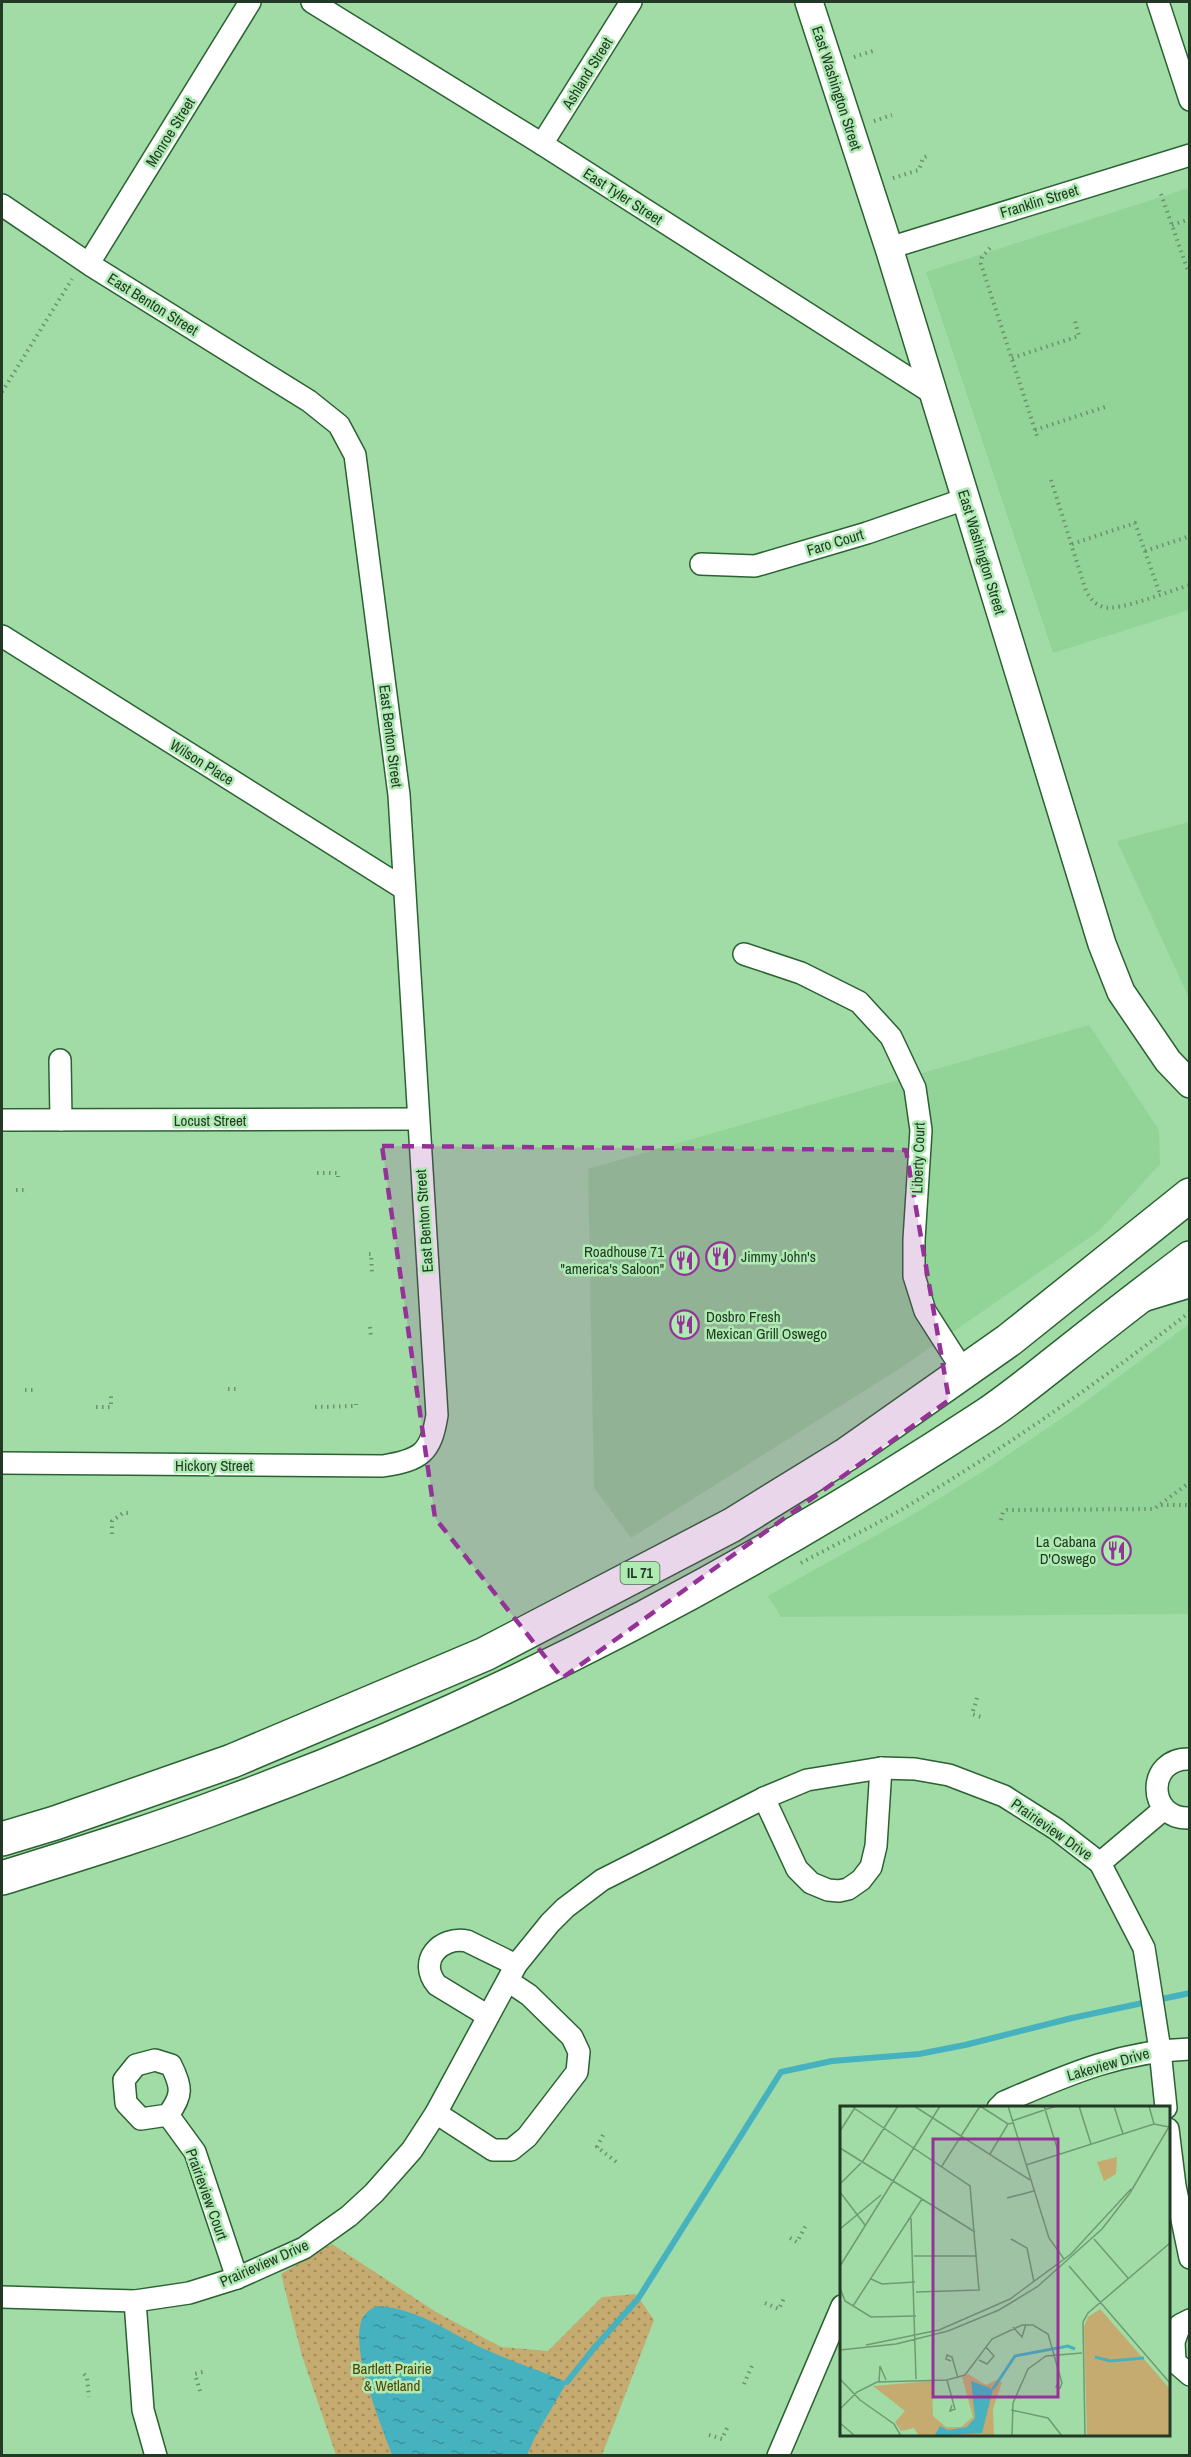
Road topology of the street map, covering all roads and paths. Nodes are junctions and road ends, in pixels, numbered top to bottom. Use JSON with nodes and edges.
{"nodes":[{"id":1,"x":250,"y":2,"type":"edge"},
{"id":2,"x":312,"y":2,"type":"edge"},
{"id":3,"x":631,"y":2,"type":"edge"},
{"id":4,"x":809,"y":2,"type":"edge"},
{"id":5,"x":1158,"y":2,"type":"edge"},
{"id":6,"x":873,"y":51,"type":"dead end"},
{"id":7,"x":854,"y":57,"type":"dead end"},
{"id":8,"x":1190,"y":100,"type":"edge"},
{"id":9,"x":892,"y":115,"type":"dead end"},
{"id":10,"x":874,"y":121,"type":"dead end"},
{"id":11,"x":542,"y":144,"type":"junction"},
{"id":12,"x":1190,"y":155,"type":"edge"},
{"id":13,"x":927,"y":156,"type":"dead end"},
{"id":14,"x":893,"y":178,"type":"dead end"},
{"id":15,"x":1161,"y":194,"type":"dead end"},
{"id":16,"x":2,"y":205,"type":"edge"},
{"id":17,"x":1190,"y":219,"type":"edge"},
{"id":18,"x":1172,"y":225,"type":"junction"},
{"id":19,"x":889,"y":248,"type":"junction"},
{"id":20,"x":990,"y":248,"type":"dead end"},
{"id":21,"x":89,"y":263,"type":"junction"},
{"id":22,"x":1188,"y":271,"type":"dead end"},
{"id":23,"x":72,"y":279,"type":"dead end"},
{"id":24,"x":1075,"y":321,"type":"dead end"},
{"id":25,"x":1012,"y":358,"type":"junction"},
{"id":26,"x":2,"y":392,"type":"edge"},
{"id":27,"x":932,"y":393,"type":"junction"},
{"id":28,"x":1108,"y":406,"type":"dead end"},
{"id":29,"x":1035,"y":430,"type":"junction"},
{"id":30,"x":1037,"y":436,"type":"dead end"},
{"id":31,"x":1051,"y":480,"type":"dead end"},
{"id":32,"x":965,"y":499,"type":"junction"},
{"id":33,"x":1190,"y":536,"type":"edge"},
{"id":34,"x":1072,"y":544,"type":"junction"},
{"id":35,"x":1145,"y":551,"type":"junction"},
{"id":36,"x":701,"y":564,"type":"dead end"},
{"id":37,"x":1190,"y":585,"type":"edge"},
{"id":38,"x":1160,"y":594,"type":"junction"},
{"id":39,"x":2,"y":636,"type":"edge"},
{"id":40,"x":403,"y":888,"type":"junction"},
{"id":41,"x":744,"y":954,"type":"dead end"},
{"id":42,"x":60,"y":1060,"type":"dead end"},
{"id":43,"x":1190,"y":1084,"type":"edge"},
{"id":44,"x":418,"y":1119,"type":"junction"},
{"id":45,"x":2,"y":1120,"type":"edge"},
{"id":46,"x":61,"y":1120,"type":"junction"},
{"id":47,"x":317,"y":1173,"type":"dead end"},
{"id":48,"x":338,"y":1177,"type":"dead end"},
{"id":49,"x":15,"y":1190,"type":"dead end"},
{"id":50,"x":25,"y":1194,"type":"dead end"},
{"id":51,"x":1190,"y":1195,"type":"edge"},
{"id":52,"x":369,"y":1254,"type":"dead end"},
{"id":53,"x":1190,"y":1258,"type":"edge"},
{"id":54,"x":372,"y":1274,"type":"dead end"},
{"id":55,"x":1190,"y":1282,"type":"edge"},
{"id":56,"x":1138,"y":1298,"type":"junction"},
{"id":57,"x":1190,"y":1312,"type":"edge"},
{"id":58,"x":370,"y":1327,"type":"dead end"},
{"id":59,"x":371,"y":1337,"type":"dead end"},
{"id":60,"x":964,"y":1372,"type":"junction"},
{"id":61,"x":236,"y":1387,"type":"dead end"},
{"id":62,"x":228,"y":1389,"type":"dead end"},
{"id":63,"x":25,"y":1390,"type":"dead end"},
{"id":64,"x":35,"y":1390,"type":"dead end"},
{"id":65,"x":111,"y":1394,"type":"dead end"},
{"id":66,"x":356,"y":1404,"type":"dead end"},
{"id":67,"x":96,"y":1407,"type":"dead end"},
{"id":68,"x":315,"y":1407,"type":"dead end"},
{"id":69,"x":424,"y":1451,"type":"joint"},
{"id":70,"x":992,"y":1454,"type":"dead end"},
{"id":71,"x":2,"y":1463,"type":"edge"},
{"id":72,"x":1190,"y":1482,"type":"edge"},
{"id":73,"x":1160,"y":1505,"type":"junction"},
{"id":74,"x":1190,"y":1505,"type":"edge"},
{"id":75,"x":130,"y":1514,"type":"dead end"},
{"id":76,"x":1001,"y":1520,"type":"dead end"},
{"id":77,"x":112,"y":1534,"type":"dead end"},
{"id":78,"x":977,"y":1698,"type":"dead end"},
{"id":79,"x":984,"y":1718,"type":"dead end"},
{"id":80,"x":1190,"y":1759,"type":"edge"},
{"id":81,"x":881,"y":1768,"type":"junction"},
{"id":82,"x":764,"y":1798,"type":"junction"},
{"id":83,"x":1164,"y":1809,"type":"junction"},
{"id":84,"x":1190,"y":1818,"type":"edge"},
{"id":85,"x":2,"y":1839,"type":"edge"},
{"id":86,"x":1100,"y":1863,"type":"junction"},
{"id":87,"x":2,"y":1878,"type":"edge"},
{"id":88,"x":512,"y":1973,"type":"junction"},
{"id":89,"x":488,"y":2016,"type":"junction"},
{"id":90,"x":1190,"y":2049,"type":"edge"},
{"id":91,"x":1160,"y":2050,"type":"junction"},
{"id":92,"x":1000,"y":2106,"type":"edge"},
{"id":93,"x":1166,"y":2106,"type":"edge"},
{"id":94,"x":436,"y":2113,"type":"junction"},
{"id":95,"x":168,"y":2115,"type":"dead end"},
{"id":96,"x":603,"y":2135,"type":"dead end"},
{"id":97,"x":1170,"y":2145,"type":"edge"},
{"id":98,"x":619,"y":2164,"type":"dead end"},
{"id":99,"x":806,"y":2225,"type":"dead end"},
{"id":100,"x":790,"y":2238,"type":"dead end"},
{"id":101,"x":1190,"y":2258,"type":"edge"},
{"id":102,"x":237,"y":2278,"type":"junction"},
{"id":103,"x":785,"y":2296,"type":"dead end"},
{"id":104,"x":2,"y":2297,"type":"edge"},
{"id":105,"x":135,"y":2301,"type":"junction"},
{"id":106,"x":765,"y":2303,"type":"dead end"},
{"id":107,"x":840,"y":2311,"type":"edge"},
{"id":108,"x":1190,"y":2320,"type":"edge"},
{"id":109,"x":749,"y":2365,"type":"dead end"},
{"id":110,"x":206,"y":2372,"type":"dead end"},
{"id":111,"x":84,"y":2374,"type":"dead end"},
{"id":112,"x":1190,"y":2375,"type":"edge"},
{"id":113,"x":744,"y":2384,"type":"dead end"},
{"id":114,"x":200,"y":2391,"type":"dead end"},
{"id":115,"x":89,"y":2397,"type":"dead end"},
{"id":116,"x":728,"y":2426,"type":"dead end"},
{"id":117,"x":709,"y":2435,"type":"dead end"},
{"id":118,"x":156,"y":2456,"type":"edge"},
{"id":119,"x":777,"y":2456,"type":"edge"}],
"edges":[{"from":1,"to":21,"type":"street","name":"Monroe Street"},
{"from":2,"to":11,"type":"street","name":"East Tyler Street"},
{"from":3,"to":11,"type":"street","name":"Ashland Street"},
{"from":4,"to":19,"type":"street","name":"East Washington Street"},
{"from":5,"to":8,"type":"street"},
{"from":6,"to":7,"type":"path"},
{"from":9,"to":10,"type":"path"},
{"from":11,"to":27,"type":"street","name":"East Tyler Street"},
{"from":12,"to":19,"type":"street","name":"Franklin Street"},
{"from":13,"to":14,"type":"path"},
{"from":15,"to":18,"type":"path"},
{"from":16,"to":21,"type":"street","name":"East Benton Street"},
{"from":17,"to":18,"type":"path"},
{"from":18,"to":22,"type":"path"},
{"from":19,"to":27,"type":"street","name":"East Washington Street"},
{"from":20,"to":25,"type":"path"},
{"from":21,"to":40,"type":"street","name":"East Benton Street"},
{"from":23,"to":26,"type":"path"},
{"from":24,"to":25,"type":"path"},
{"from":25,"to":29,"type":"path"},
{"from":27,"to":32,"type":"street","name":"East Washington Street"},
{"from":28,"to":29,"type":"path"},
{"from":29,"to":30,"type":"path"},
{"from":31,"to":34,"type":"path"},
{"from":32,"to":36,"type":"street","name":"Faro Court"},
{"from":32,"to":43,"type":"street","name":"East Washington Street"},
{"from":33,"to":35,"type":"path"},
{"from":34,"to":35,"type":"path"},
{"from":34,"to":38,"type":"path"},
{"from":35,"to":38,"type":"path"},
{"from":37,"to":38,"type":"path"},
{"from":39,"to":40,"type":"street","name":"Wilson Place"},
{"from":40,"to":44,"type":"street","name":"East Benton Street"},
{"from":41,"to":60,"type":"street","name":"Liberty Court"},
{"from":42,"to":46,"type":"street"},
{"from":44,"to":46,"type":"street","name":"Locust Street"},
{"from":44,"to":69,"type":"street","name":"East Benton Street"},
{"from":45,"to":46,"type":"street","name":"Locust Street"},
{"from":47,"to":48,"type":"path"},
{"from":49,"to":50,"type":"path"},
{"from":51,"to":60,"type":"main road","number":"IL 71"},
{"from":52,"to":54,"type":"path"},
{"from":53,"to":56,"type":"main road","number":"IL 71"},
{"from":55,"to":56,"type":"main road"},
{"from":56,"to":87,"type":"main road","number":"IL 71"},
{"from":57,"to":70,"type":"path"},
{"from":58,"to":59,"type":"path"},
{"from":60,"to":85,"type":"main road","number":"IL 71"},
{"from":61,"to":62,"type":"path"},
{"from":63,"to":64,"type":"path"},
{"from":65,"to":67,"type":"path"},
{"from":66,"to":68,"type":"path"},
{"from":69,"to":71,"type":"street","name":"Hickory Street"},
{"from":72,"to":73,"type":"path"},
{"from":73,"to":74,"type":"path"},
{"from":73,"to":76,"type":"path"},
{"from":75,"to":77,"type":"path"},
{"from":78,"to":79,"type":"path"},
{"from":80,"to":83,"type":"street"},
{"from":81,"to":82,"type":"street","name":"Prairieview Drive"},
{"from":81,"to":82,"type":"street"},
{"from":81,"to":86,"type":"street","name":"Prairieview Drive"},
{"from":82,"to":88,"type":"street","name":"Prairieview Drive"},
{"from":83,"to":84,"type":"street"},
{"from":83,"to":86,"type":"street"},
{"from":86,"to":91,"type":"street","name":"Prairieview Drive"},
{"from":88,"to":89,"type":"street","name":"Prairieview Drive"},
{"from":88,"to":89,"type":"street"},
{"from":88,"to":94,"type":"street"},
{"from":89,"to":94,"type":"street","name":"Prairieview Drive"},
{"from":90,"to":91,"type":"street","name":"Lakeview Drive"},
{"from":91,"to":92,"type":"street","name":"Lakeview Drive"},
{"from":91,"to":93,"type":"street","name":"Prairieview Drive"},
{"from":94,"to":102,"type":"street","name":"Prairieview Drive"},
{"from":95,"to":102,"type":"street","name":"Prairieview Court"},
{"from":96,"to":98,"type":"path"},
{"from":97,"to":101,"type":"street"},
{"from":99,"to":100,"type":"path"},
{"from":102,"to":105,"type":"street","name":"Prairieview Drive"},
{"from":103,"to":106,"type":"path"},
{"from":104,"to":105,"type":"street","name":"Prairieview Drive"},
{"from":105,"to":118,"type":"street"},
{"from":107,"to":119,"type":"street"},
{"from":108,"to":112,"type":"street"},
{"from":109,"to":113,"type":"path"},
{"from":110,"to":114,"type":"path"},
{"from":111,"to":115,"type":"path"},
{"from":116,"to":117,"type":"path"}]}
